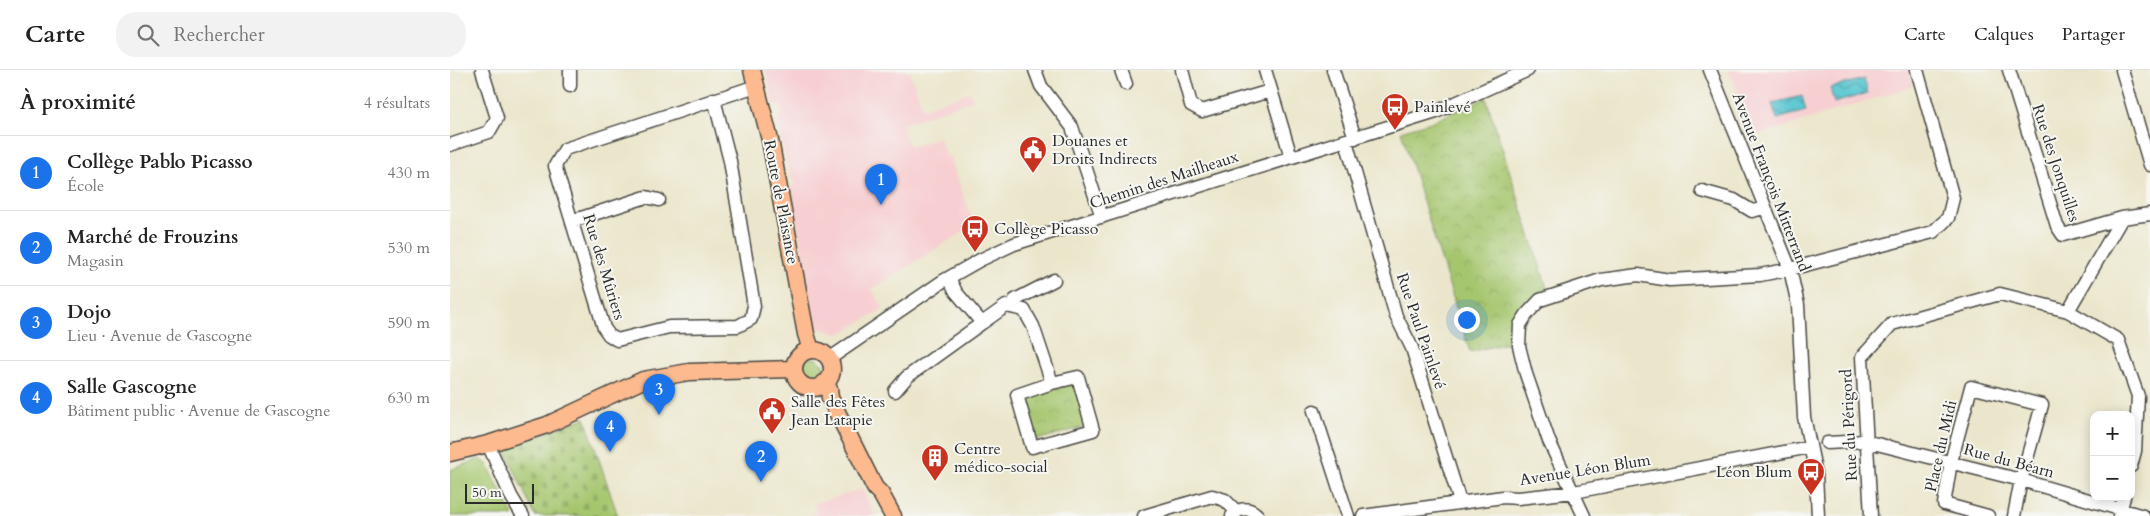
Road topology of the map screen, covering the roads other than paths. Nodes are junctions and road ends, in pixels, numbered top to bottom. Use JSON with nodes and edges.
{"nodes":[{"id":1,"x":482,"y":70,"type":"edge"},
{"id":2,"x":570,"y":70,"type":"edge"},
{"id":3,"x":1035,"y":70,"type":"edge"},
{"id":4,"x":1121,"y":70,"type":"edge"},
{"id":5,"x":1182,"y":70,"type":"edge"},
{"id":6,"x":1265,"y":70,"type":"edge"},
{"id":7,"x":1333,"y":70,"type":"edge"},
{"id":8,"x":1528,"y":70,"type":"edge"},
{"id":9,"x":1710,"y":70,"type":"edge"},
{"id":10,"x":1917,"y":70,"type":"edge"},
{"id":11,"x":2009,"y":70,"type":"edge"},
{"id":12,"x":2122,"y":70,"type":"edge"},
{"id":13,"x":754,"y":78,"type":"edge"},
{"id":14,"x":1126,"y":84,"type":"dead end"},
{"id":15,"x":570,"y":86,"type":"dead end"},
{"id":16,"x":1270,"y":91,"type":"junction"},
{"id":17,"x":714,"y":99,"type":"junction"},
{"id":18,"x":1351,"y":140,"type":"junction"},
{"id":19,"x":450,"y":145,"type":"edge"},
{"id":20,"x":1291,"y":157,"type":"junction"},
{"id":21,"x":2150,"y":165,"type":"edge"},
{"id":22,"x":1702,"y":191,"type":"dead end"},
{"id":23,"x":659,"y":200,"type":"dead end"},
{"id":24,"x":1765,"y":208,"type":"junction"},
{"id":25,"x":2150,"y":214,"type":"edge"},
{"id":26,"x":1102,"y":217,"type":"junction"},
{"id":27,"x":2122,"y":218,"type":"junction"},
{"id":28,"x":572,"y":221,"type":"junction"},
{"id":29,"x":1790,"y":269,"type":"junction"},
{"id":30,"x":949,"y":278,"type":"junction"},
{"id":31,"x":1054,"y":280,"type":"dead end"},
{"id":32,"x":1011,"y":307,"type":"junction"},
{"id":33,"x":2068,"y":311,"type":"junction"},
{"id":34,"x":982,"y":323,"type":"junction"},
{"id":35,"x":806,"y":346,"type":"junction"},
{"id":36,"x":829,"y":359,"type":"junction"},
{"id":37,"x":794,"y":369,"type":"junction"},
{"id":38,"x":1052,"y":383,"type":"junction"},
{"id":39,"x":824,"y":389,"type":"junction"},
{"id":40,"x":895,"y":390,"type":"dead end"},
{"id":41,"x":1314,"y":412,"type":"dead end"},
{"id":42,"x":1866,"y":441,"type":"junction"},
{"id":43,"x":1827,"y":442,"type":"dead end"},
{"id":44,"x":488,"y":444,"type":"junction"},
{"id":45,"x":1810,"y":447,"type":"junction"},
{"id":46,"x":450,"y":453,"type":"edge"},
{"id":47,"x":2134,"y":456,"type":"edge"},
{"id":48,"x":1951,"y":462,"type":"junction"},
{"id":49,"x":2021,"y":480,"type":"junction"},
{"id":50,"x":1574,"y":492,"type":"junction"},
{"id":51,"x":1460,"y":502,"type":"junction"},
{"id":52,"x":2120,"y":513,"type":"edge"},
{"id":53,"x":1234,"y":514,"type":"edge"},
{"id":54,"x":1379,"y":515,"type":"edge"},
{"id":55,"x":523,"y":516,"type":"edge"},
{"id":56,"x":893,"y":516,"type":"edge"},
{"id":57,"x":1144,"y":516,"type":"edge"},
{"id":58,"x":1258,"y":516,"type":"edge"},
{"id":59,"x":1348,"y":516,"type":"edge"},
{"id":60,"x":1363,"y":516,"type":"edge"},
{"id":61,"x":1584,"y":516,"type":"edge"},
{"id":62,"x":1818,"y":516,"type":"edge"},
{"id":63,"x":1871,"y":516,"type":"edge"},
{"id":64,"x":1988,"y":516,"type":"edge"},
{"id":65,"x":2014,"y":516,"type":"edge"},
{"id":66,"x":2143,"y":516,"type":"edge"}],
"edges":[{"from":1,"to":19,"type":"street"},
{"from":2,"to":15,"type":"street"},
{"from":3,"to":26,"type":"street"},
{"from":4,"to":14,"type":"street"},
{"from":5,"to":16,"type":"street"},
{"from":6,"to":16,"type":"street"},
{"from":7,"to":18,"type":"street","name":"Rue Paul Painlevé"},
{"from":8,"to":18,"type":"street","name":"Chemin des Mailheaux"},
{"from":9,"to":24,"type":"street","name":"Avenue François Mitterrand"},
{"from":10,"to":29,"type":"street"},
{"from":11,"to":27,"type":"street","name":"Rue des Jonquilles"},
{"from":12,"to":21,"type":"street"},
{"from":13,"to":17,"type":"street","name":"Rue des Mûriers"},
{"from":13,"to":35,"type":"main road","name":"Route de Plaisance"},
{"from":16,"to":20,"type":"street"},
{"from":17,"to":28,"type":"street","name":"Rue des Mûriers"},
{"from":17,"to":28,"type":"street","name":"Rue des Mûriers"},
{"from":18,"to":20,"type":"street","name":"Chemin des Mailheaux"},
{"from":18,"to":51,"type":"street","name":"Rue Paul Painlevé"},
{"from":20,"to":26,"type":"street","name":"Chemin des Mailheaux"},
{"from":22,"to":24,"type":"street"},
{"from":23,"to":28,"type":"street"},
{"from":24,"to":29,"type":"street","name":"Avenue François Mitterrand"},
{"from":25,"to":27,"type":"street"},
{"from":26,"to":30,"type":"street","name":"Chemin des Mailheaux"},
{"from":27,"to":33,"type":"street"},
{"from":29,"to":45,"type":"street","name":"Avenue François Mitterrand"},
{"from":29,"to":50,"type":"street"},
{"from":30,"to":34,"type":"street"},
{"from":30,"to":36,"type":"street","name":"Chemin des Mailheaux"},
{"from":31,"to":32,"type":"street"},
{"from":32,"to":34,"type":"street"},
{"from":32,"to":38,"type":"street"},
{"from":33,"to":42,"type":"street","name":"Rue du Périgord"},
{"from":33,"to":47,"type":"street","name":"Rue du Périgord"},
{"from":34,"to":40,"type":"street"},
{"from":35,"to":36,"type":"main road"},
{"from":35,"to":37,"type":"main road"},
{"from":36,"to":39,"type":"main road"},
{"from":37,"to":39,"type":"main road"},
{"from":37,"to":44,"type":"main road"},
{"from":38,"to":38,"type":"street"},
{"from":39,"to":56,"type":"main road"},
{"from":41,"to":59,"type":"street"},
{"from":42,"to":43,"type":"street","name":"Rue du Béarn"},
{"from":42,"to":48,"type":"street","name":"Rue du Béarn"},
{"from":42,"to":63,"type":"street","name":"Rue du Périgord"},
{"from":44,"to":46,"type":"main road"},
{"from":44,"to":55,"type":"street"},
{"from":45,"to":50,"type":"street","name":"Avenue Léon Blum"},
{"from":45,"to":62,"type":"street","name":"Avenue François Mitterrand"},
{"from":48,"to":49,"type":"street","name":"Rue du Béarn"},
{"from":48,"to":49,"type":"street","name":"Place du Midi"},
{"from":48,"to":64,"type":"street","name":"Place du Midi"},
{"from":49,"to":52,"type":"street","name":"Rue du Béarn"},
{"from":49,"to":65,"type":"street","name":"Place du Midi"},
{"from":50,"to":51,"type":"street","name":"Avenue Léon Blum"},
{"from":50,"to":61,"type":"street"},
{"from":51,"to":54,"type":"street","name":"Avenue Léon Blum"},
{"from":52,"to":66,"type":"street","name":"Rue du Béarn"},
{"from":53,"to":57,"type":"street"},
{"from":53,"to":58,"type":"street"},
{"from":54,"to":60,"type":"street","name":"Avenue Léon Blum"}]}
